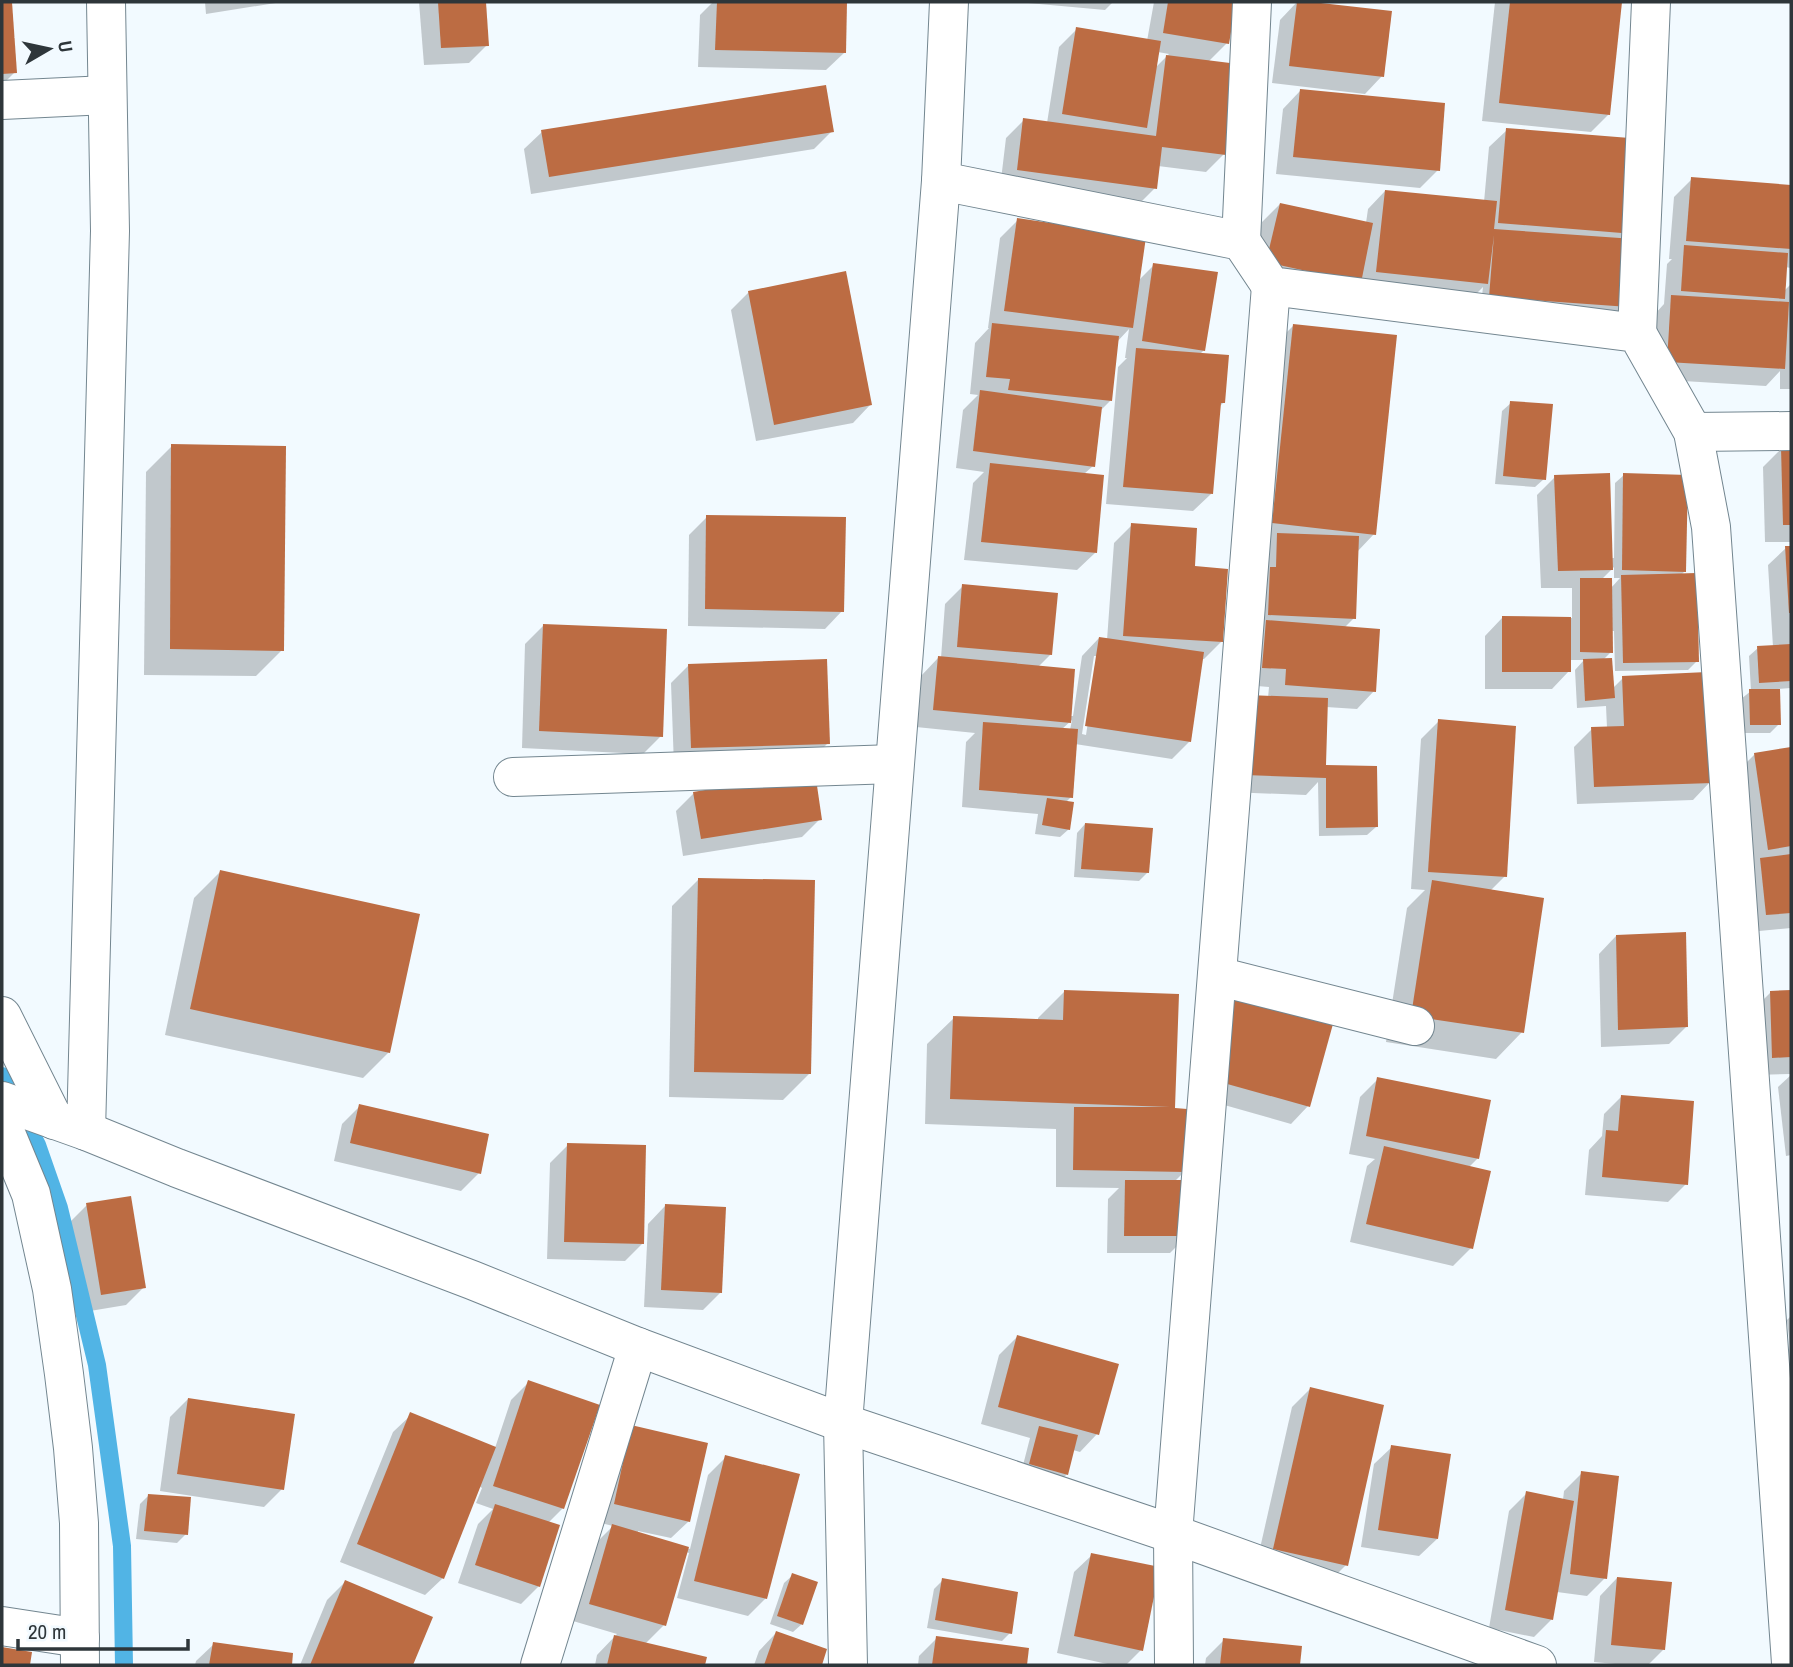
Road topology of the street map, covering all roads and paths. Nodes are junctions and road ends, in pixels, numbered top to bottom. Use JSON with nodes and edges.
{"nodes":[{"id":1,"x":106,"y":2,"type":"edge"},
{"id":2,"x":950,"y":2,"type":"edge"},
{"id":3,"x":1252,"y":2,"type":"edge"},
{"id":4,"x":1651,"y":2,"type":"edge"},
{"id":5,"x":107,"y":94,"type":"junction"},
{"id":6,"x":2,"y":100,"type":"edge"},
{"id":7,"x":941,"y":181,"type":"junction"},
{"id":8,"x":1241,"y":241,"type":"junction"},
{"id":9,"x":1271,"y":286,"type":"junction"},
{"id":10,"x":1637,"y":333,"type":"junction"},
{"id":11,"x":1791,"y":431,"type":"edge"},
{"id":12,"x":1693,"y":432,"type":"junction"},
{"id":13,"x":894,"y":764,"type":"junction"},
{"id":14,"x":513,"y":777,"type":"dead end"},
{"id":15,"x":1217,"y":976,"type":"junction"},
{"id":16,"x":2,"y":1016,"type":"edge"},
{"id":17,"x":1415,"y":1026,"type":"dead end"},
{"id":18,"x":30,"y":1115,"type":"edge"},
{"id":19,"x":638,"y":1347,"type":"junction"},
{"id":20,"x":843,"y":1423,"type":"junction"},
{"id":21,"x":1174,"y":1534,"type":"junction"},
{"id":22,"x":2,"y":1626,"type":"edge"},
{"id":23,"x":80,"y":1652,"type":"edge"},
{"id":24,"x":1791,"y":1663,"type":"edge"},
{"id":25,"x":540,"y":1665,"type":"edge"},
{"id":26,"x":848,"y":1665,"type":"edge"},
{"id":27,"x":1174,"y":1665,"type":"edge"},
{"id":28,"x":1535,"y":1665,"type":"edge"}],
"edges":[{"from":1,"to":5,"type":"street"},
{"from":2,"to":7,"type":"street"},
{"from":3,"to":8,"type":"street"},
{"from":4,"to":10,"type":"street"},
{"from":5,"to":6,"type":"street"},
{"from":5,"to":18,"type":"street"},
{"from":7,"to":8,"type":"street"},
{"from":7,"to":13,"type":"street"},
{"from":8,"to":9,"type":"street"},
{"from":9,"to":10,"type":"street"},
{"from":9,"to":15,"type":"street"},
{"from":10,"to":12,"type":"street"},
{"from":11,"to":12,"type":"street"},
{"from":12,"to":24,"type":"street"},
{"from":13,"to":14,"type":"street"},
{"from":13,"to":20,"type":"street"},
{"from":15,"to":17,"type":"street"},
{"from":15,"to":21,"type":"street"},
{"from":16,"to":18,"type":"street"},
{"from":18,"to":19,"type":"street"},
{"from":18,"to":23,"type":"street"},
{"from":19,"to":20,"type":"street"},
{"from":19,"to":25,"type":"street"},
{"from":20,"to":21,"type":"street"},
{"from":20,"to":26,"type":"street"},
{"from":21,"to":27,"type":"street"},
{"from":21,"to":28,"type":"street"},
{"from":22,"to":23,"type":"street"}]}
